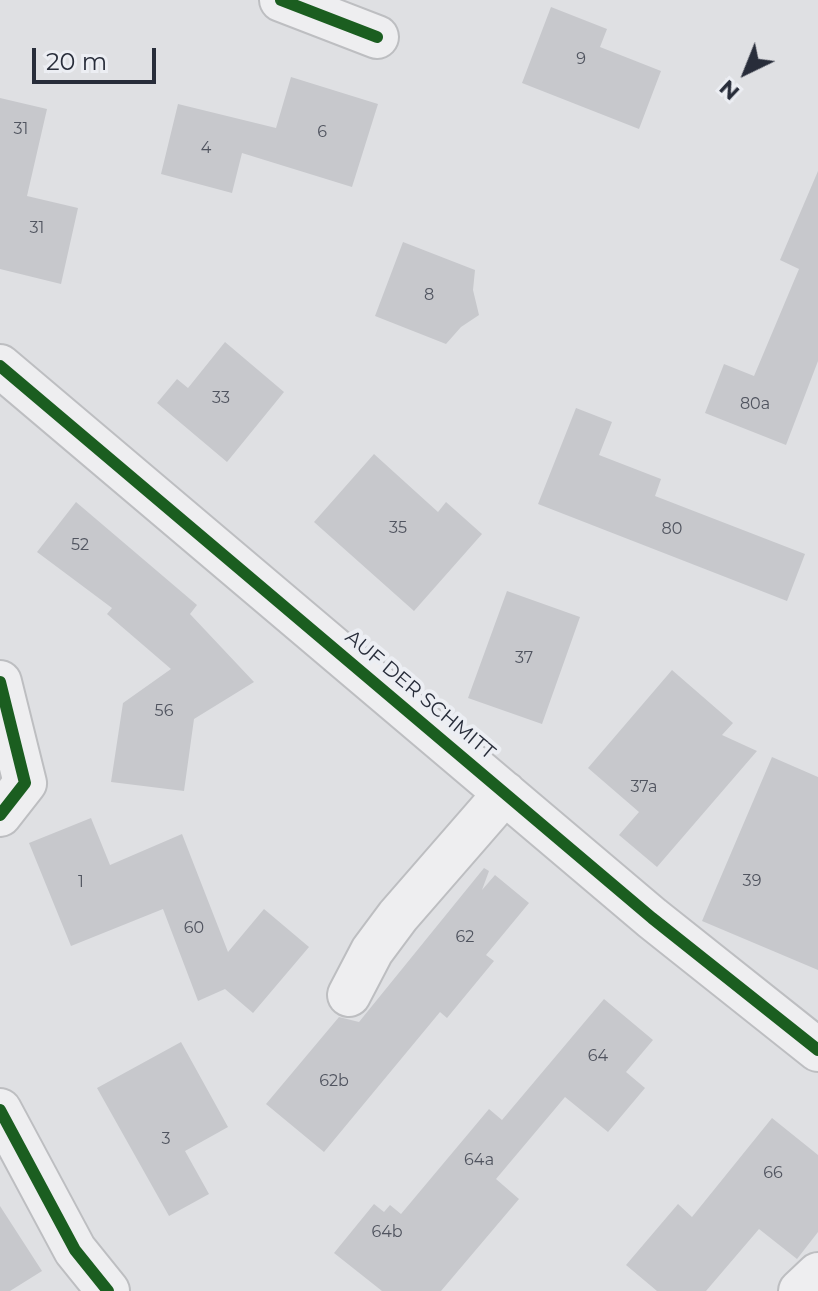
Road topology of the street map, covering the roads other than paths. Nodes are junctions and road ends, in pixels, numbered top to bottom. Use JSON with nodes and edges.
{"nodes":[{"id":1,"x":281,"y":0,"type":"edge"},
{"id":2,"x":377,"y":37,"type":"dead end"},
{"id":3,"x":0,"y":366,"type":"edge"},
{"id":4,"x":0,"y":682,"type":"edge"},
{"id":5,"x":505,"y":793,"type":"junction"},
{"id":6,"x":0,"y":815,"type":"edge"},
{"id":7,"x":349,"y":995,"type":"dead end"},
{"id":8,"x":818,"y":1050,"type":"edge"},
{"id":9,"x":0,"y":1110,"type":"edge"},
{"id":10,"x":818,"y":1274,"type":"edge"},
{"id":11,"x":108,"y":1291,"type":"edge"},
{"id":12,"x":800,"y":1291,"type":"edge"}],
"edges":[{"from":1,"to":2,"type":"street"},
{"from":3,"to":5,"type":"street","name":"AUF DER SCHMITT"},
{"from":4,"to":6,"type":"street"},
{"from":5,"to":7,"type":"street"},
{"from":5,"to":8,"type":"street","name":"AUF DER SCHMITT"},
{"from":9,"to":11,"type":"street"},
{"from":10,"to":12,"type":"street"}]}
